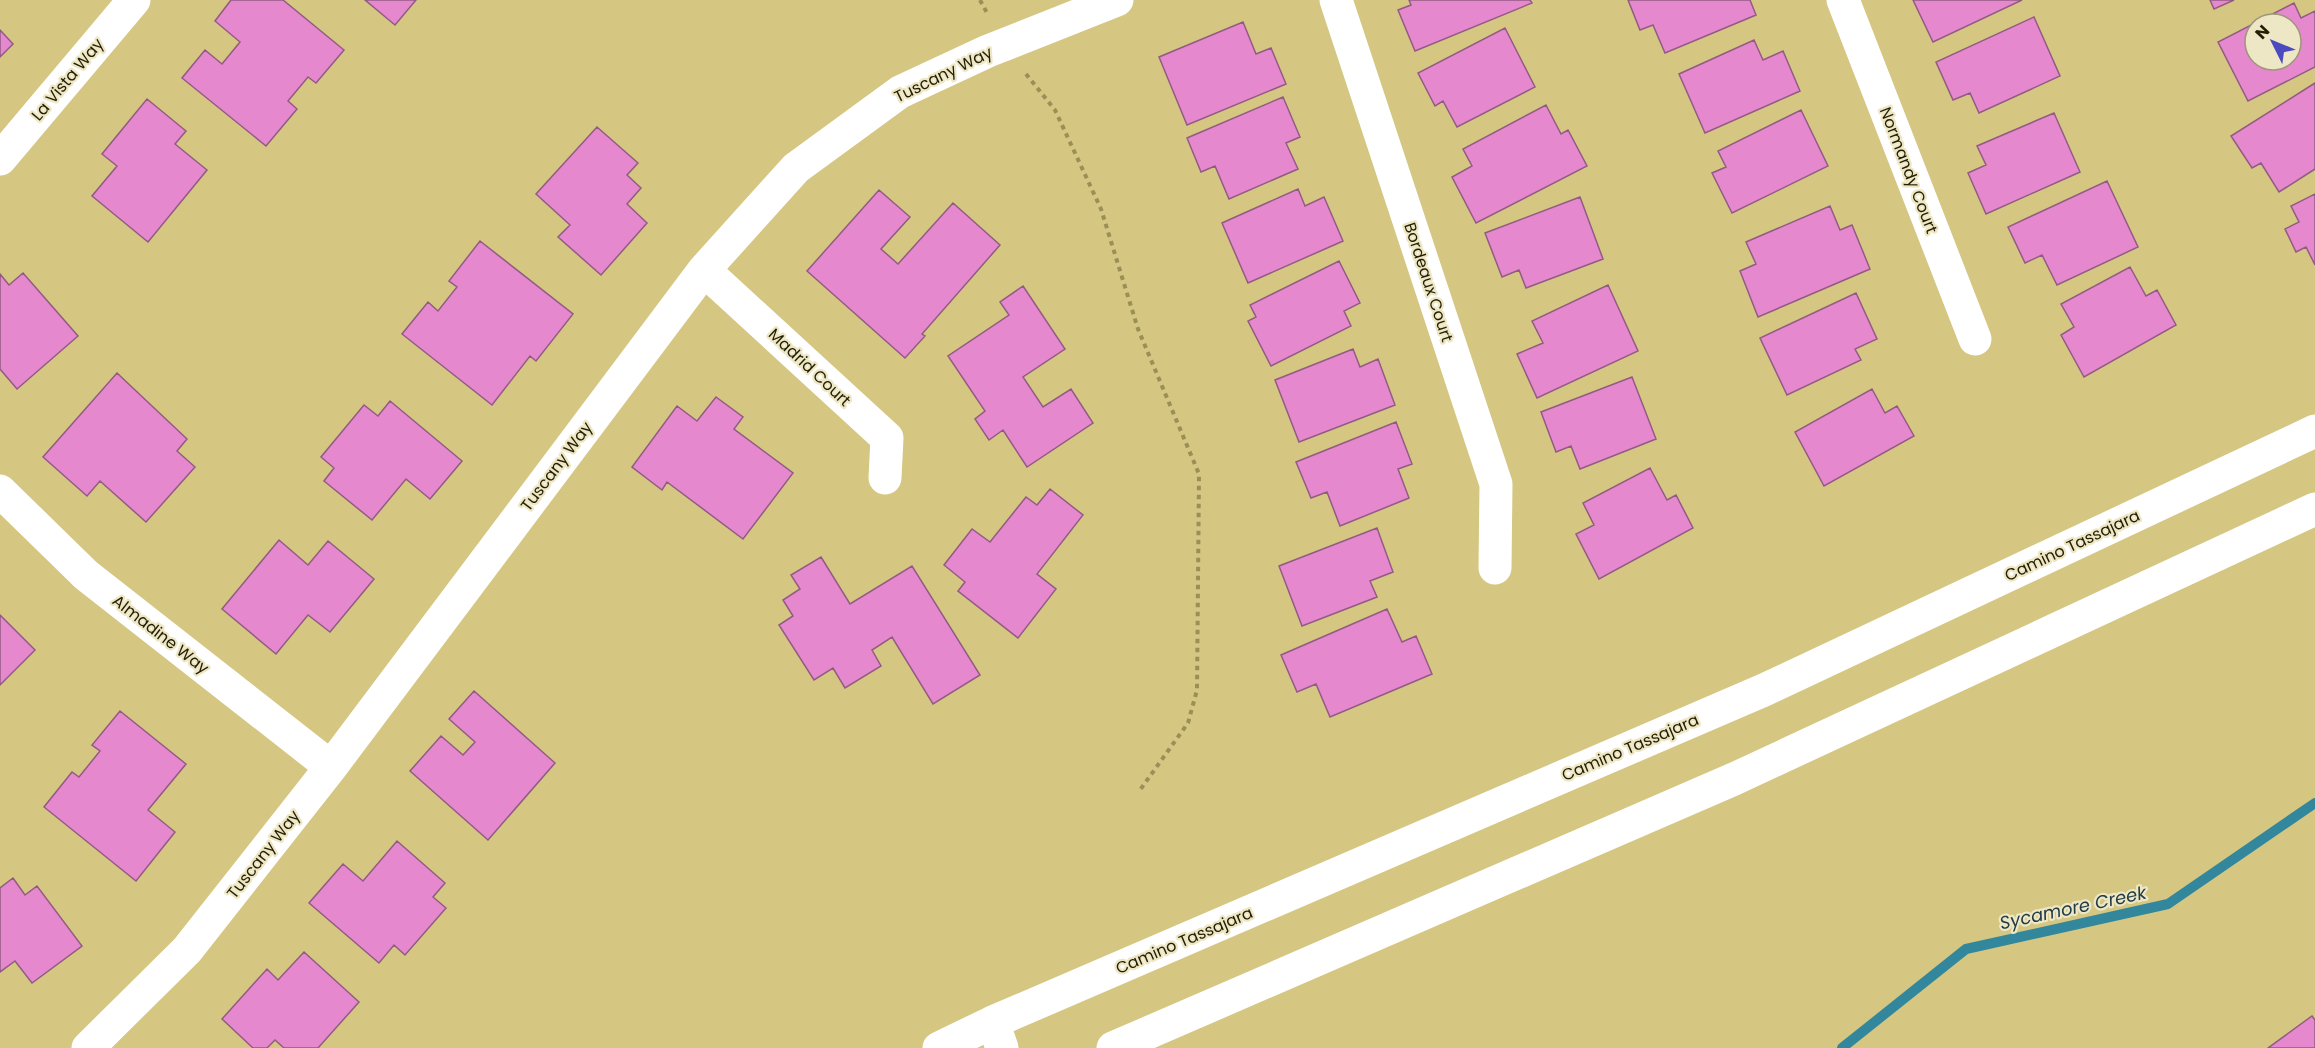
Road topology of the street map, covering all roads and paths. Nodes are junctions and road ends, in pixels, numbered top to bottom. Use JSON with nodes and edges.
{"nodes":[{"id":1,"x":134,"y":0,"type":"edge"},
{"id":2,"x":1117,"y":0,"type":"edge"},
{"id":3,"x":1336,"y":0,"type":"edge"},
{"id":4,"x":1844,"y":0,"type":"edge"},
{"id":5,"x":1003,"y":45,"type":"junction"},
{"id":6,"x":0,"y":159,"type":"edge"},
{"id":7,"x":704,"y":270,"type":"junction"},
{"id":8,"x":1975,"y":339,"type":"dead end"},
{"id":9,"x":2315,"y":431,"type":"edge"},
{"id":10,"x":885,"y":478,"type":"dead end"},
{"id":11,"x":0,"y":491,"type":"edge"},
{"id":12,"x":2315,"y":509,"type":"edge"},
{"id":13,"x":1495,"y":568,"type":"dead end"},
{"id":14,"x":331,"y":767,"type":"junction"},
{"id":15,"x":1140,"y":790,"type":"dead end"},
{"id":16,"x":998,"y":1035,"type":"edge"},
{"id":17,"x":88,"y":1048,"type":"edge"},
{"id":18,"x":939,"y":1048,"type":"edge"},
{"id":19,"x":1113,"y":1048,"type":"edge"}],
"edges":[{"from":1,"to":6,"type":"street","name":"La Vista Way"},
{"from":2,"to":5,"type":"street","name":"Tuscany Way"},
{"from":3,"to":13,"type":"street","name":"Bordeaux Court"},
{"from":4,"to":8,"type":"street","name":"Normandy Court"},
{"from":5,"to":7,"type":"street","name":"Tuscany Way"},
{"from":5,"to":15,"type":"path"},
{"from":7,"to":10,"type":"street","name":"Madrid Court"},
{"from":7,"to":14,"type":"street","name":"Tuscany Way"},
{"from":9,"to":16,"type":"street","name":"Camino Tassajara"},
{"from":11,"to":14,"type":"street","name":"Almadine Way"},
{"from":12,"to":19,"type":"street"},
{"from":14,"to":17,"type":"street","name":"Tuscany Way"},
{"from":16,"to":18,"type":"street","name":"Camino Tassajara"}]}
